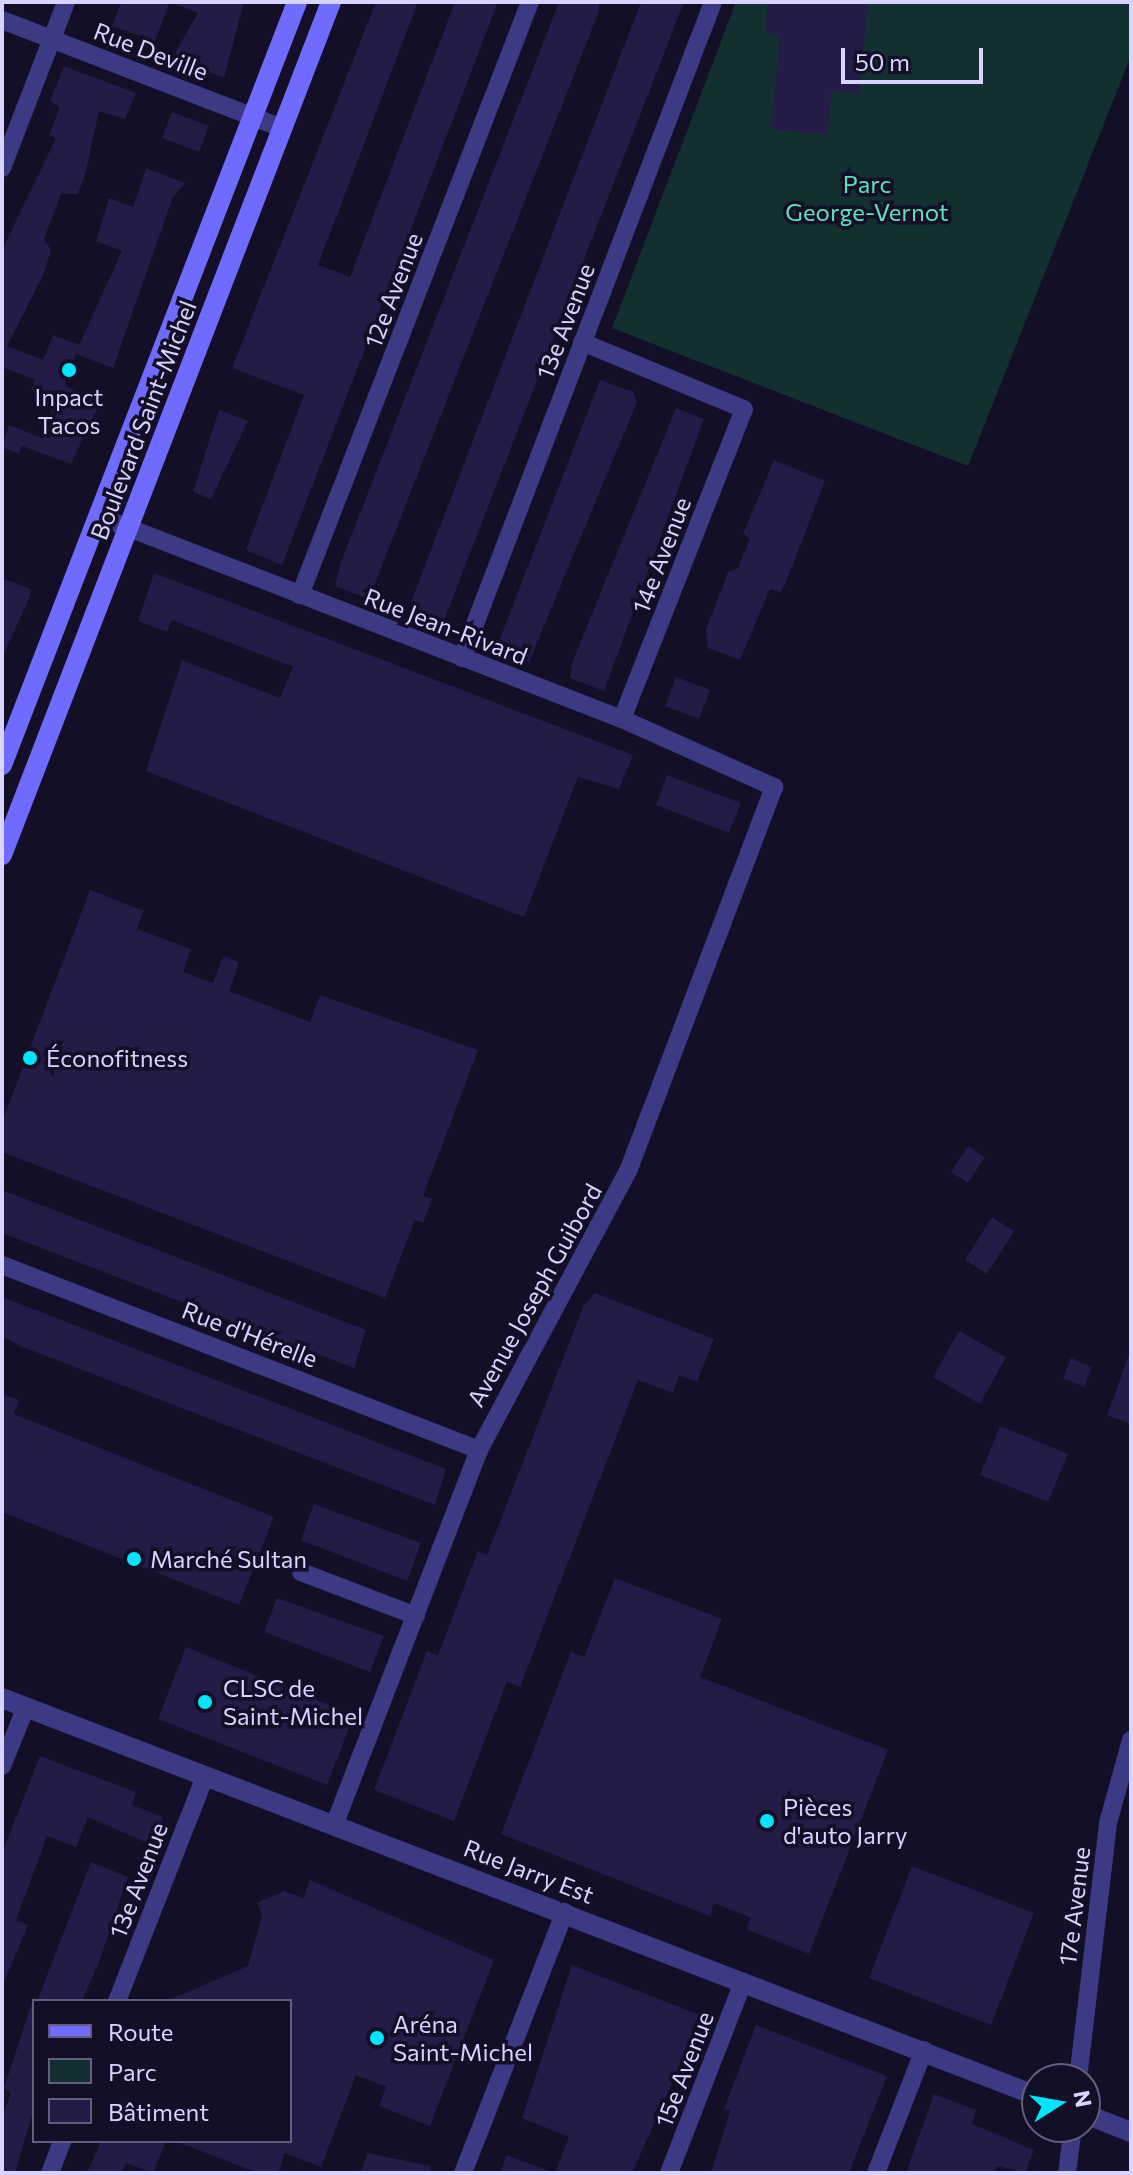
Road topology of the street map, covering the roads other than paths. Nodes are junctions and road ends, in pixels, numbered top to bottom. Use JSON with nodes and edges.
{"nodes":[{"id":1,"x":66,"y":2,"type":"edge"},
{"id":2,"x":297,"y":2,"type":"edge"},
{"id":3,"x":331,"y":2,"type":"edge"},
{"id":4,"x":530,"y":2,"type":"edge"},
{"id":5,"x":713,"y":2,"type":"edge"},
{"id":6,"x":2,"y":20,"type":"edge"},
{"id":7,"x":51,"y":40,"type":"junction"},
{"id":8,"x":253,"y":116,"type":"junction"},
{"id":9,"x":282,"y":128,"type":"junction"},
{"id":10,"x":2,"y":168,"type":"edge"},
{"id":11,"x":582,"y":342,"type":"junction"},
{"id":12,"x":98,"y":516,"type":"junction"},
{"id":13,"x":129,"y":529,"type":"junction"},
{"id":14,"x":300,"y":595,"type":"junction"},
{"id":15,"x":462,"y":658,"type":"junction"},
{"id":16,"x":622,"y":719,"type":"junction"},
{"id":17,"x":2,"y":765,"type":"edge"},
{"id":18,"x":774,"y":787,"type":"joint"},
{"id":19,"x":3,"y":852,"type":"edge"},
{"id":20,"x":2,"y":1265,"type":"edge"},
{"id":21,"x":479,"y":1450,"type":"junction"},
{"id":22,"x":301,"y":1572,"type":"dead end"},
{"id":23,"x":416,"y":1616,"type":"junction"},
{"id":24,"x":2,"y":1698,"type":"edge"},
{"id":25,"x":26,"y":1707,"type":"junction"},
{"id":26,"x":1131,"y":1740,"type":"edge"},
{"id":27,"x":2,"y":1766,"type":"edge"},
{"id":28,"x":205,"y":1776,"type":"junction"},
{"id":29,"x":334,"y":1826,"type":"junction"},
{"id":30,"x":565,"y":1912,"type":"junction"},
{"id":31,"x":743,"y":1982,"type":"junction"},
{"id":32,"x":118,"y":1999,"type":"edge"},
{"id":33,"x":924,"y":2050,"type":"junction"},
{"id":34,"x":1080,"y":2063,"type":"edge"},
{"id":35,"x":1021,"y":2089,"type":"edge"},
{"id":36,"x":1101,"y":2120,"type":"edge"},
{"id":37,"x":1131,"y":2132,"type":"edge"},
{"id":38,"x":61,"y":2143,"type":"edge"},
{"id":39,"x":1071,"y":2143,"type":"edge"},
{"id":40,"x":50,"y":2173,"type":"edge"},
{"id":41,"x":463,"y":2173,"type":"edge"},
{"id":42,"x":669,"y":2173,"type":"edge"},
{"id":43,"x":876,"y":2173,"type":"edge"},
{"id":44,"x":1067,"y":2173,"type":"edge"}],
"edges":[{"from":1,"to":7,"type":"street"},
{"from":2,"to":8,"type":"main road","name":"Boulevard Saint-Michel"},
{"from":3,"to":9,"type":"main road","name":"Boulevard Saint-Michel"},
{"from":4,"to":14,"type":"street","name":"12e Avenue"},
{"from":5,"to":11,"type":"street","name":"13e Avenue"},
{"from":6,"to":7,"type":"street","name":"Rue Deville"},
{"from":7,"to":8,"type":"street","name":"Rue Deville"},
{"from":7,"to":10,"type":"street"},
{"from":8,"to":9,"type":"street","name":"Rue Deville"},
{"from":8,"to":12,"type":"main road","name":"Boulevard Saint-Michel"},
{"from":9,"to":13,"type":"main road","name":"Boulevard Saint-Michel"},
{"from":11,"to":15,"type":"street","name":"13e Avenue"},
{"from":11,"to":16,"type":"street","name":"14e Avenue"},
{"from":12,"to":13,"type":"street","name":"Rue Jean-Rivard"},
{"from":12,"to":17,"type":"main road","name":"Boulevard Saint-Michel"},
{"from":13,"to":14,"type":"street","name":"Rue Jean-Rivard"},
{"from":13,"to":19,"type":"main road","name":"Boulevard Saint-Michel"},
{"from":14,"to":15,"type":"street","name":"Rue Jean-Rivard"},
{"from":15,"to":16,"type":"street","name":"Rue Jean-Rivard"},
{"from":16,"to":18,"type":"street","name":"Rue Jean-Rivard"},
{"from":18,"to":21,"type":"street","name":"Avenue Joseph Guibord"},
{"from":20,"to":21,"type":"street","name":"Rue d'Hérelle"},
{"from":21,"to":23,"type":"street","name":"Avenue Joseph Guibord"},
{"from":22,"to":23,"type":"street"},
{"from":23,"to":29,"type":"street","name":"Avenue Joseph Guibord"},
{"from":24,"to":25,"type":"street","name":"Rue Jarry Est"},
{"from":25,"to":27,"type":"street"},
{"from":25,"to":28,"type":"street","name":"Rue Jarry Est"},
{"from":26,"to":34,"type":"street","name":"17e Avenue"},
{"from":28,"to":29,"type":"street","name":"Rue Jarry Est"},
{"from":28,"to":32,"type":"street","name":"13e Avenue"},
{"from":29,"to":30,"type":"street","name":"Rue Jarry Est"},
{"from":30,"to":31,"type":"street","name":"Rue Jarry Est"},
{"from":30,"to":41,"type":"street"},
{"from":31,"to":33,"type":"street","name":"Rue Jarry Est"},
{"from":31,"to":42,"type":"street","name":"15e Avenue"},
{"from":33,"to":35,"type":"street","name":"Rue Jarry Est"},
{"from":33,"to":43,"type":"street"},
{"from":36,"to":37,"type":"street"},
{"from":38,"to":40,"type":"street"},
{"from":39,"to":44,"type":"street"}]}
